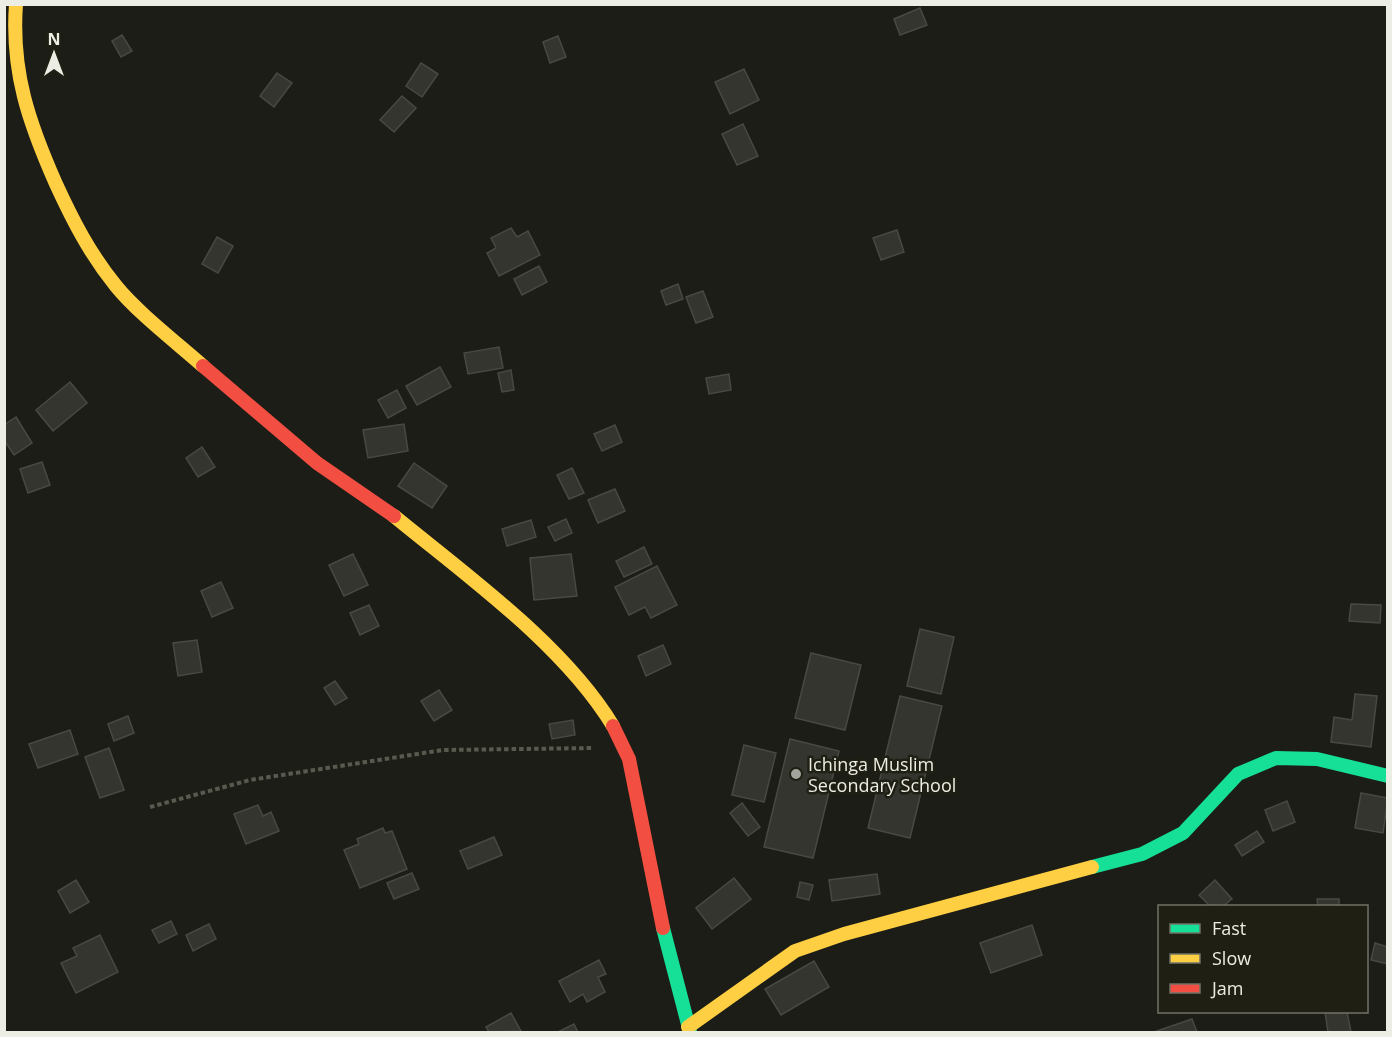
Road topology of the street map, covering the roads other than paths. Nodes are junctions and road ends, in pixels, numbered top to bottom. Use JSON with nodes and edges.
{"nodes":[{"id":1,"x":16,"y":4,"type":"edge"},
{"id":2,"x":1388,"y":776,"type":"edge"},
{"id":3,"x":689,"y":1030,"type":"edge"}],
"edges":[{"from":1,"to":3,"type":"street"},
{"from":2,"to":3,"type":"street"}]}
